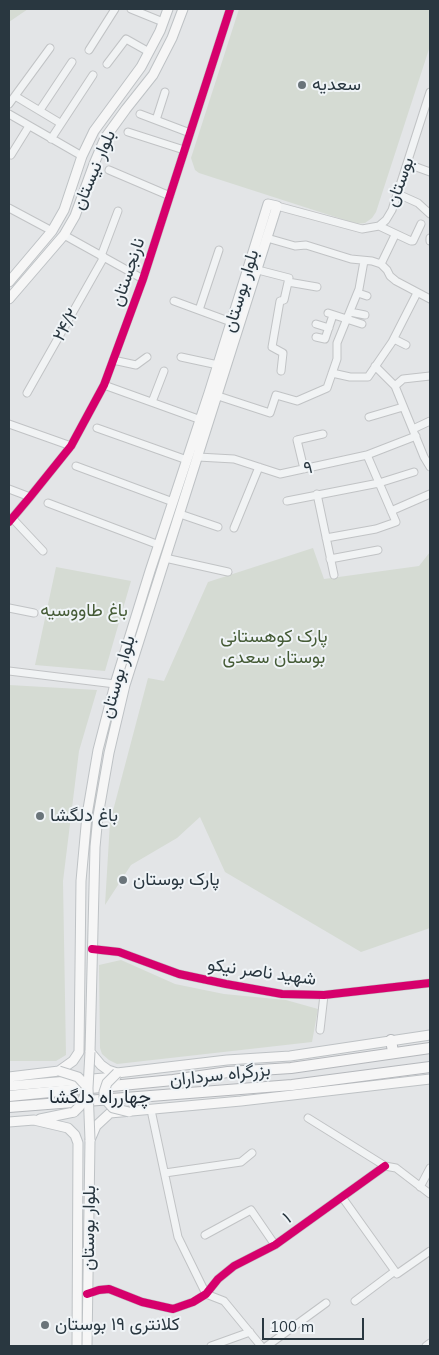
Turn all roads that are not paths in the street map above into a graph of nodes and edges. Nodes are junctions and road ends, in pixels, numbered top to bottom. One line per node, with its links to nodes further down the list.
1 (115, 9): 8 (street)
2 (131, 9): 6 (street)
3 (168, 9): 6 (main road, بلوار نیستان)
4 (184, 9): 41 (main road, بلوار نیستان)
5 (230, 9): 24 (street, نارنجستان)
6 (163, 22): 9 (main road, بلوار نیستان)
7 (50, 48): 15 (street)
8 (89, 50)
9 (149, 52): 11 (street); 28 (main road, بلوار نیستان)
10 (72, 62): 17 (street)
11 (107, 64)
12 (93, 75): 21 (street)
13 (165, 92): 20 (street)
14 (430, 92): 29 (street, بوستان)
15 (15, 96): 16 (street); 17 (street)
16 (9, 104)
17 (40, 110): 21 (street)
18 (9, 114): 22 (street)
19 (140, 114): 20 (street)
20 (156, 120): 24 (street)
21 (60, 123): 25 (street)
22 (29, 126): 25 (street); 27 (street)
23 (128, 132): 26 (street)
24 (190, 133): 26 (street, نارنجستان)
25 (51, 139): 28 (street)
26 (184, 150): 33 (street, نارنجستان)
27 (11, 155)
28 (82, 156): 40 (main road, بلوار نیستان)
29 (408, 164): 31 (street); 32 (street, بوستان)
30 (109, 170): 33 (street)
31 (430, 172)
32 (398, 194): 37 (street); 39 (street, بوستان)
33 (170, 196): 49 (street, نارنجستان)
34 (277, 206): 39 (street, بوستان); 43 (main road, بلوار بوستان); 62 (main road, بلوار بوستان)
35 (9, 208): 40 (street)
36 (118, 211): 45 (street, ۲۴/۲)
37 (430, 214)
38 (421, 224): 42 (street)
39 (379, 226): 42 (street)
40 (52, 231): 50 (main road, بلوار نیستان)
41 (64, 235): 45 (street); 56 (main road, بلوار نیستان)
42 (395, 235): 47 (street)
43 (267, 238): 46 (street); 48 (main road, بلوار بوستان)
44 (219, 250): 59 (street)
45 (102, 257): 49 (street); 80 (street, ۲۴/۲)
46 (364, 261): 47 (street); 53 (street)
47 (381, 264): 54 (street)
48 (258, 270): 51 (street); 81 (main road, بلوار بوستان)
49 (143, 279): 71 (street, نارنجستان)
50 (9, 282)
51 (288, 282): 52 (street); 75 (street)
52 (317, 286)
53 (358, 293): 55 (street); 61 (street)
54 (417, 293): 57 (street); 67 (street)
55 (367, 296)
56 (9, 299)
57 (430, 299)
58 (174, 301): 59 (street)
59 (199, 310): 62 (street)
60 (365, 315): 61 (street)
61 (349, 316): 64 (street); 65 (street); 76 (street)
62 (231, 322): 72 (main road, بلوار بوستان)
63 (316, 324): 65 (street)
64 (362, 324)
65 (329, 328): 66 (street)
66 (316, 337)
67 (394, 339): 68 (street); 73 (street)
68 (406, 345)
69 (181, 356): 72 (street)
70 (146, 357): 71 (street)
71 (113, 360): 78 (street, نارنجستان)
72 (218, 365): 81 (main road, بلوار بوستان)
73 (375, 366): 76 (street); 79 (street)
74 (164, 371): 82 (street)
75 (281, 371)
76 (332, 373): 81 (street)
77 (430, 376): 79 (street)
78 (104, 385): 82 (street); 91 (street, نارنجستان)
79 (395, 386): 83 (street)
80 (28, 393)
81 (214, 394): 85 (main road, بلوار بوستان); 94 (main road, بلوار بوستان)
82 (152, 402): 85 (street)
83 (403, 407): 84 (street); 89 (street)
84 (369, 417)
85 (200, 420): 95 (main road, بلوار بوستان)
86 (430, 421): 89 (street, ۹)
87 (9, 424): 91 (street)
88 (97, 428): 95 (street)
89 (414, 433): 92 (street, ۹); 93 (street)
90 (323, 434): 99 (street)
91 (71, 446): 105 (street, نارنجستان)
92 (367, 455): 99 (street, ۹); 101 (street)
93 (427, 455): 98 (street)
94 (198, 457): 97 (street, ۹); 110 (main road, بلوار بوستان)
95 (187, 460): 107 (main road, بلوار بوستان)
96 (76, 466): 107 (street)
97 (258, 467): 99 (street, ۹); 113 (street)
98 (430, 467)
99 (304, 469)
100 (414, 472): 101 (street)
101 (379, 483): 103 (street); 109 (street)
102 (9, 489): 105 (street)
103 (317, 494): 106 (street); 114 (street)
104 (430, 494): 109 (street)
105 (30, 497): 111 (street, نارنجستان)
106 (286, 501)
107 (173, 502): 115 (main road, بلوار بوستان)
108 (48, 503): 115 (street)
109 (391, 510): 114 (street)
110 (180, 514): 112 (street); 118 (main road, بلوار بوستان)
111 (10, 520): 116 (street)
112 (218, 527)
113 (234, 528)
114 (326, 538): 119 (street)
115 (159, 544): 120 (main road, بلوار بوستان)
116 (43, 550)
117 (378, 550): 119 (street)
118 (165, 558): 121 (street); 122 (main road, بلوار بوستان)
119 (330, 559): 123 (street)
120 (150, 572): 122 (main road); 127 (main road, بلوار بوستان)
121 (228, 572)
122 (160, 573): 128 (main road, بلوار بوستان)
123 (334, 575)
124 (9, 608): 125 (street)
125 (34, 613)
126 (9, 671): 127 (street)
127 (115, 684): 128 (main road); 129 (main road, بلوار بوستان)
128 (126, 685): 130 (main road, بلوار بوستان)
129 (87, 815): 130 (main road); 141 (main road, بلوار بوستان)
130 (98, 816): 131 (main road, بلوار بوستان)
131 (92, 949): 133 (street, شهید ناصر نیکو); 138 (main road, بلوار بوستان)
132 (430, 983): 133 (street, شهید ناصر نیکو)
133 (324, 995): 134 (street)
134 (320, 1030)
135 (430, 1035): 136 (main road)
136 (391, 1040): 139 (highway); 142 (main road)
137 (430, 1048): 139 (highway, بزرگراه سرداران)
138 (90, 1052): 142 (main road); 147 (main road, بلوار بوستان, bridge)
139 (393, 1052): 145 (highway, بزرگراه سرداران)
140 (430, 1066): 149 (highway, بزرگراه سرداران)
141 (59, 1071): 143 (main road); 147 (main road, bridge)
142 (117, 1073): 151 (main road, bridge)
143 (9, 1077)
144 (430, 1079): 150 (main road)
145 (173, 1080): 146 (main road); 148 (highway, بزرگراه سرداران)
146 (9, 1086)
147 (88, 1088): 153 (main road, bridge); 155 (main road, بلوار بوستان, bridge)
148 (9, 1096)
149 (9, 1107)
150 (151, 1110): 151 (main road); 159 (street)
151 (129, 1112): 155 (main road)
152 (308, 1118): 157 (street)
153 (34, 1120): 154 (main road); 173 (main road, بلوار بوستان)
154 (9, 1122)
155 (90, 1140): 167 (main road, بلوار بوستان)
156 (252, 1153): 159 (street)
157 (385, 1166): 160 (street); 162 (street, ۱)
158 (430, 1168): 160 (street)
159 (165, 1173): 168 (street)
160 (420, 1187): 161 (street)
161 (430, 1194)
162 (342, 1197): 164 (street, ۱); 166 (street)
163 (205, 1235): 164 (street)
164 (275, 1245): 168 (street, ۱)
165 (430, 1251): 166 (street)
166 (396, 1273): 169 (street)
167 (87, 1294): 168 (street); 174 (main road, بلوار بوستان)
168 (206, 1294): 171 (street)
169 (355, 1300)
170 (326, 1303): 177 (street)
171 (250, 1332): 175 (street); 176 (street)
172 (430, 1343): 178 (street)
173 (77, 1346)
174 (87, 1346)
175 (211, 1346)
176 (261, 1346)
177 (267, 1346)
178 (426, 1346)

